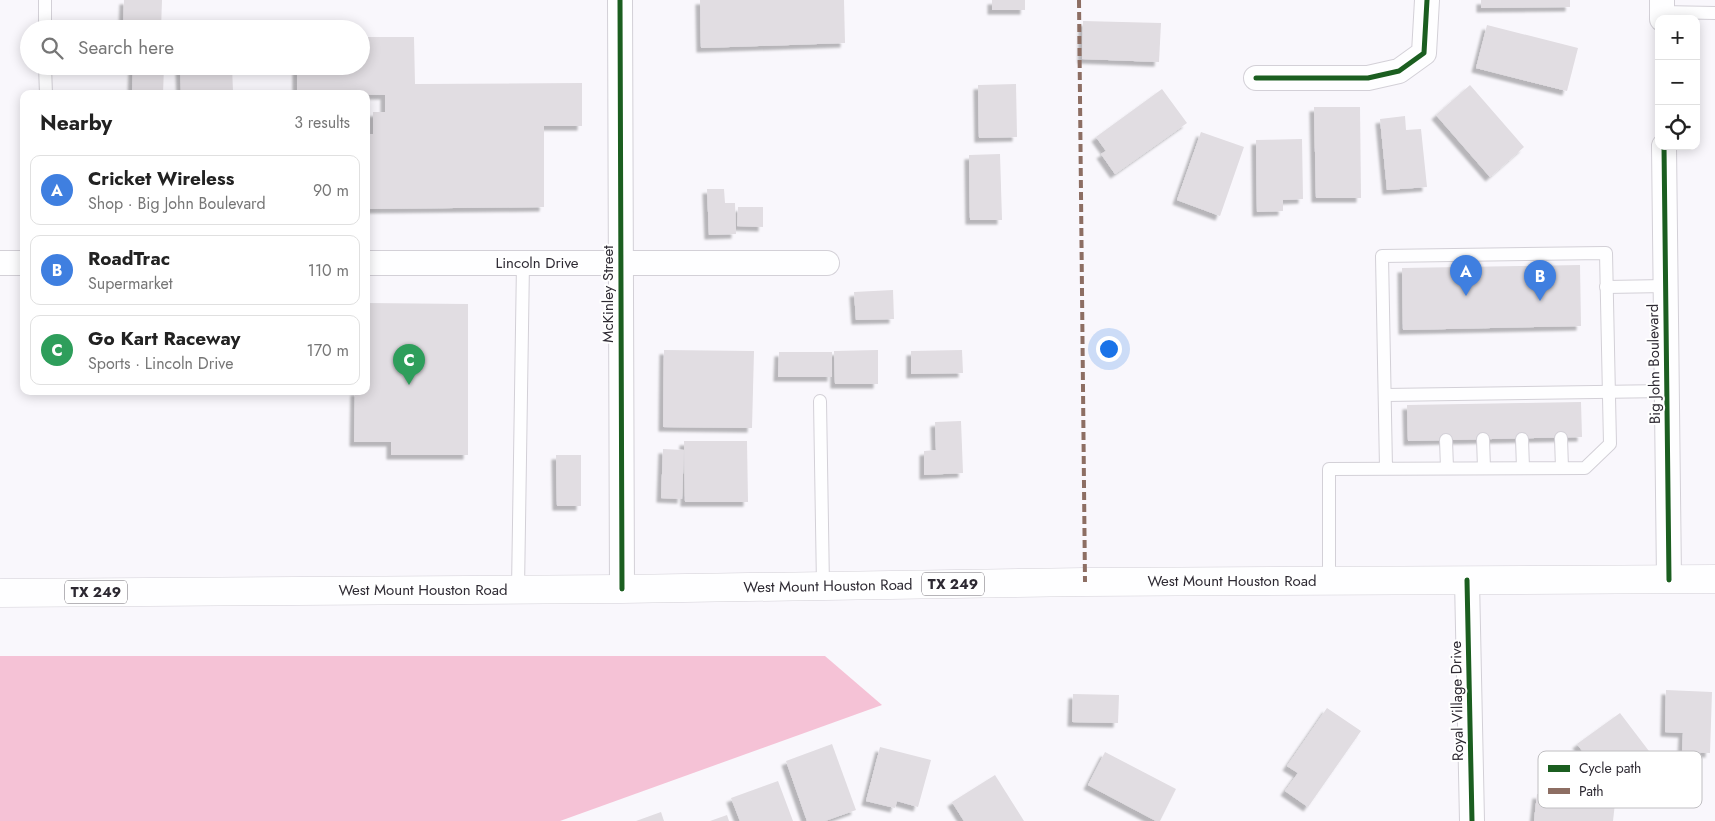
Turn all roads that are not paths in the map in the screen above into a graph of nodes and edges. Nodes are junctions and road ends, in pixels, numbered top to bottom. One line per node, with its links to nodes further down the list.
1 (45, 0): 6 (lane)
2 (620, 0): 15 (street, McKinley Street)
3 (1427, 0): 8 (street)
4 (1662, 10): 5 (lane)
5 (1715, 13)
6 (45, 20)
7 (46, 75): 9 (lane)
8 (1256, 78)
9 (46, 90)
10 (1664, 150): 17 (street, Big John Boulevard)
11 (0, 263): 12 (street)
12 (20, 263)
13 (370, 263): 14 (street, Lincoln Drive)
14 (523, 263): 15 (street, Lincoln Drive); 38 (lane)
15 (620, 263): 16 (street, Lincoln Drive); 37 (street, McKinley Street)
16 (827, 263)
17 (1666, 286): 18 (lane); 19 (street, Big John Boulevard)
18 (1606, 287): 20 (lane); 21 (lane)
19 (1667, 391): 20 (lane); 33 (street, Big John Boulevard)
20 (1609, 392): 21 (lane); 31 (lane)
21 (1385, 395): 27 (lane)
22 (820, 401): 36 (lane)
23 (1561, 438): 31 (lane)
24 (1483, 439): 29 (lane)
25 (1522, 439): 30 (lane)
26 (1446, 440): 28 (lane)
27 (1386, 468): 28 (lane); 35 (lane)
28 (1447, 468): 29 (lane)
29 (1484, 468): 30 (lane)
30 (1523, 468): 31 (lane)
31 (1562, 468)
32 (1467, 580): 33 (main road, West Mount Houston Road / TX 249); 35 (main road, West Mount Houston Road / TX 249); 40 (street, Royal Village Drive)
33 (1669, 580): 34 (main road, West Mount Houston Road / TX 249)
34 (1715, 580)
35 (1329, 581): 36 (main road, West Mount Houston Road / TX 249)
36 (824, 586): 37 (main road, West Mount Houston Road / TX 249)
37 (622, 589): 38 (main road, West Mount Houston Road / TX 249)
38 (518, 590): 39 (main road, West Mount Houston Road / TX 249)
39 (0, 593)
40 (1472, 821)

